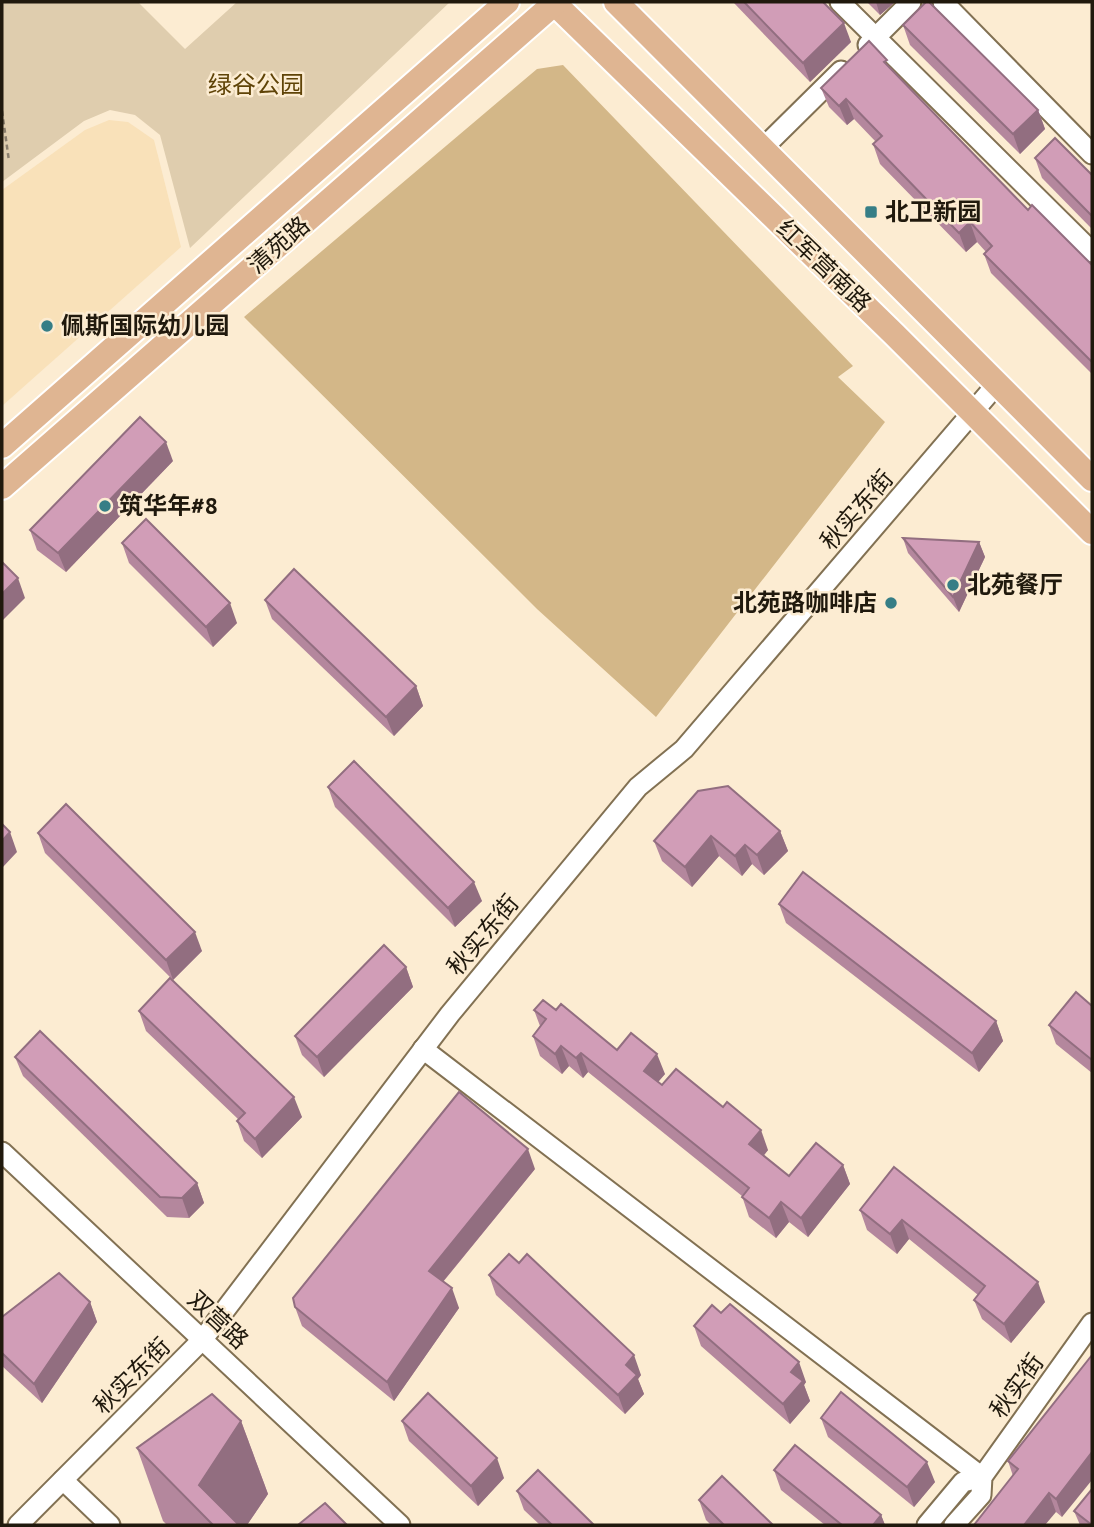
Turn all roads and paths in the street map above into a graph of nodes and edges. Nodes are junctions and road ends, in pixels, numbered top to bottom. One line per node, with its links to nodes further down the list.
1 (507, 2): 19 (main road, 清苑路)
2 (554, 2): 9 (main road, 红军营南路); 21 (main road, 清苑路)
3 (616, 2): 7 (main road, 红军营南路)
4 (840, 2): 8 (street)
5 (911, 2): 8 (street)
6 (943, 2): 12 (street)
7 (634, 20): 9 (main road); 11 (main road, 红军营南路)
8 (876, 37): 11 (street); 14 (street)
9 (604, 50): 16 (main road, 红军营南路)
10 (2, 111): 13 (path)
11 (762, 149): 15 (main road, 红军营南路)
12 (1092, 154)
13 (9, 162)
14 (1092, 252)
15 (950, 338): 16 (main road); 17 (main road, 红军营南路)
16 (923, 364): 18 (main road, 红军营南路)
17 (996, 384): 18 (street, 秋实东街); 20 (main road, 红军营南路)
18 (972, 413): 22 (main road, 红军营南路); 23 (street, 秋实东街)
19 (2, 446)
20 (1092, 479)
21 (2, 487)
22 (1092, 532)
23 (423, 1049): 26 (street, 秋实东街); 27 (street)
24 (2, 1152): 26 (street, 双营路)
25 (1092, 1323): 27 (street, 秋实街)
26 (203, 1339): 28 (street, 秋实东街); 31 (street, 双营路)
27 (982, 1476): 32 (street, 秋实街); 33 (street, 秋实街)
28 (63, 1480): 29 (street, 秋实东街); 30 (street)
29 (18, 1525)
30 (110, 1525)
31 (400, 1525)
32 (927, 1525)
33 (954, 1525)

